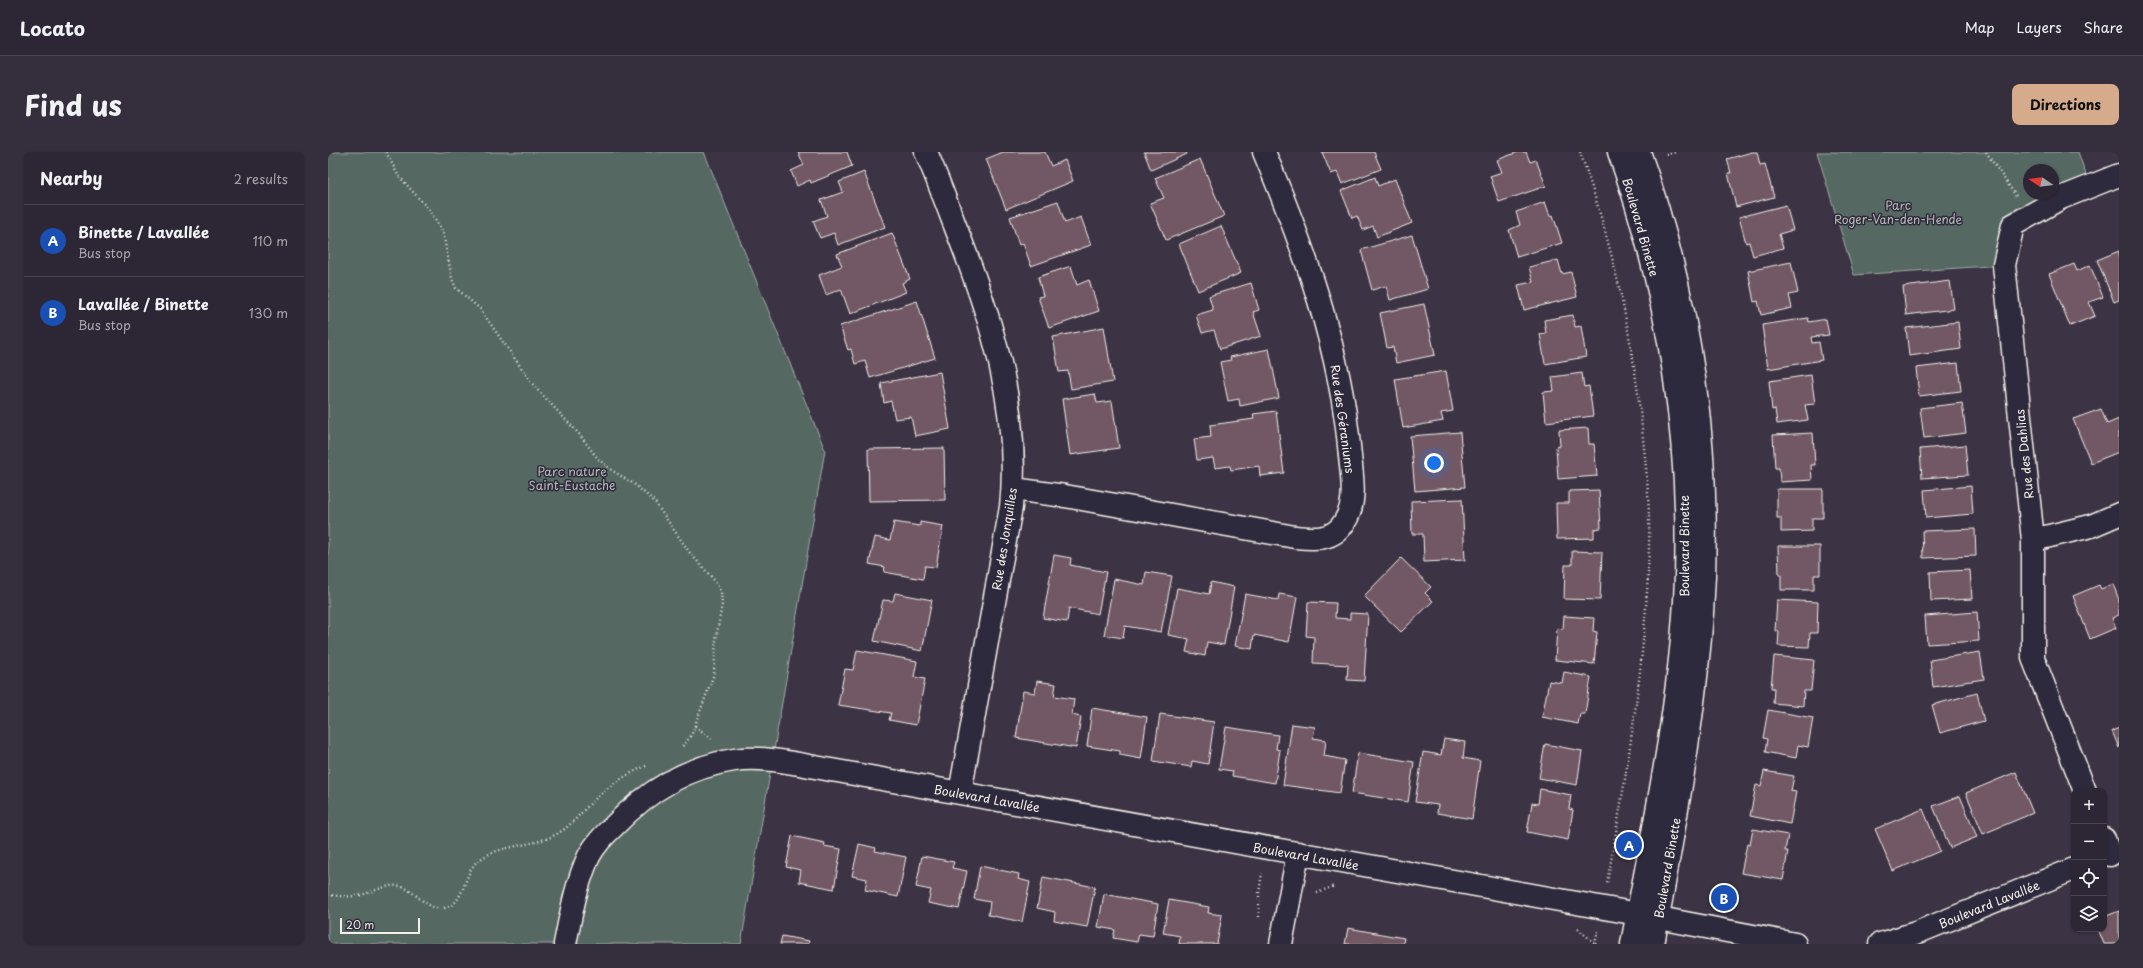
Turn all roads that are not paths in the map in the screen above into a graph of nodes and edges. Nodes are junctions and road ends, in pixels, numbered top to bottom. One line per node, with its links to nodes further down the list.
1 (926, 152): 6 (street, Rue des Jonquilles)
2 (1264, 152): 6 (street, Rue des Géraniums)
3 (1619, 152): 13 (street, Boulevard Binette)
4 (1639, 152): 13 (street, Boulevard Binette)
5 (2119, 175): 8 (street, Rue des Dahlias)
6 (1012, 489): 10 (street, Rue des Jonquilles)
7 (2119, 514): 8 (street)
8 (2033, 540): 9 (street, Rue des Dahlias)
9 (2084, 788)
10 (960, 793): 11 (street, Boulevard Lavallée); 14 (street, Boulevard Lavallée)
11 (1298, 853): 13 (street, Boulevard Lavallée); 15 (street)
12 (2071, 870): 19 (street, Boulevard Lavallée)
13 (1648, 916): 16 (street, Boulevard Binette); 17 (street, Boulevard Binette); 18 (street, Boulevard Lavallée)
14 (564, 944)
15 (1281, 944)
16 (1632, 944)
17 (1653, 944)
18 (1795, 944)
19 (1880, 944)

